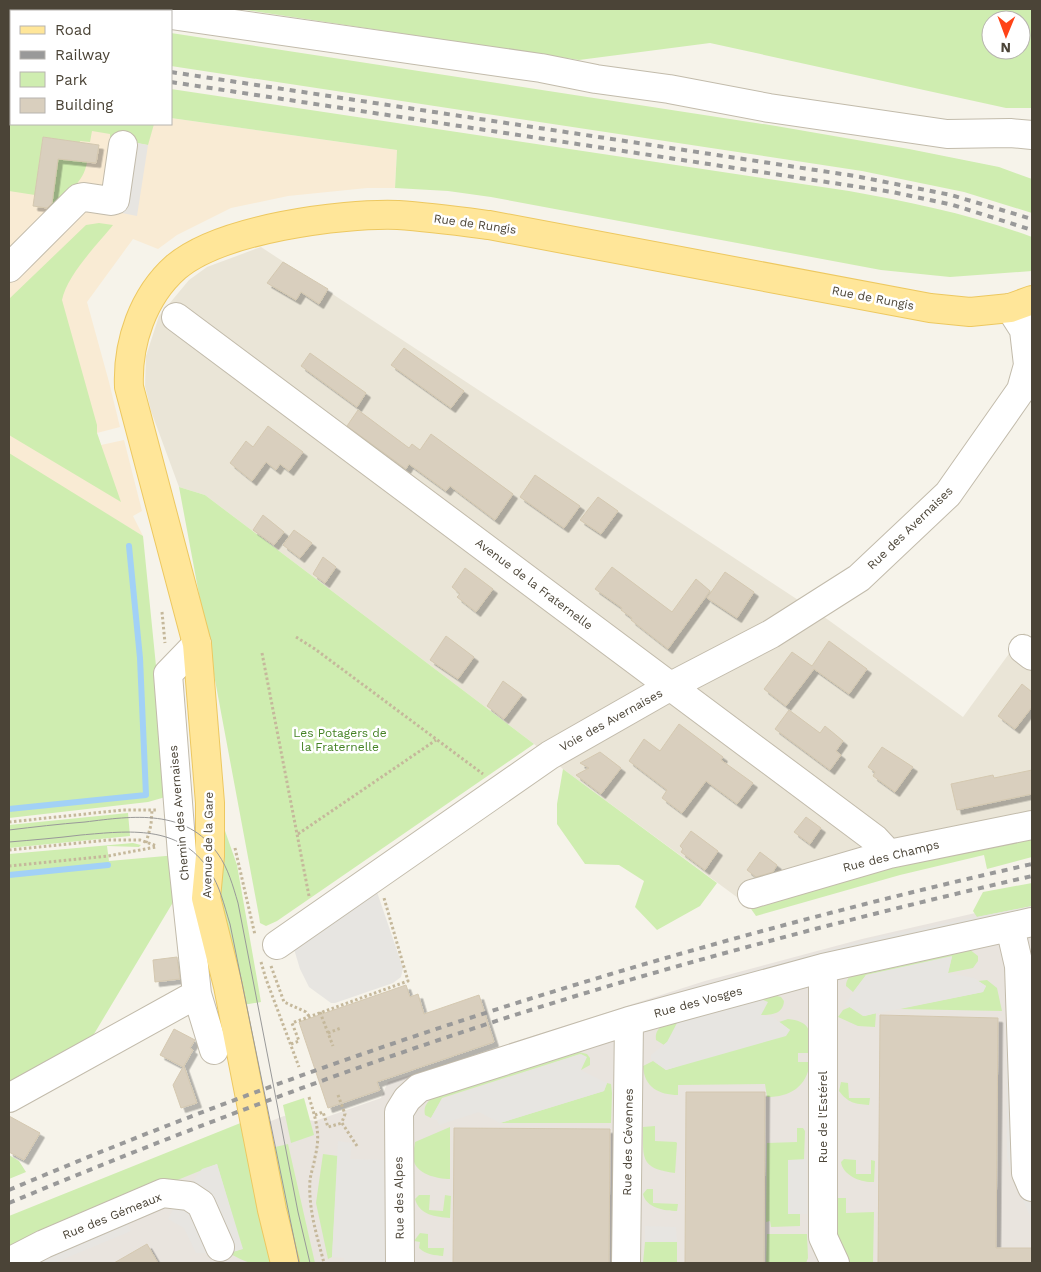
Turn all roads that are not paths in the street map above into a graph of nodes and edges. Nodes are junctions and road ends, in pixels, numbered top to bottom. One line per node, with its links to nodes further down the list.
1 (172, 15): 2 (street)
2 (1032, 135)
3 (123, 145): 4 (street)
4 (9, 268)
5 (1021, 304): 7 (main road, Rue de Rungis); 9 (street, Rue des Avernaises)
6 (176, 318): 9 (street, Avenue de la Fraternelle)
7 (155, 485): 8 (main road, Avenue de la Gare)
8 (197, 644): 16 (street, Chemin des Avernaises); 24 (main road, Avenue de la Gare)
9 (671, 686): 11 (street, Avenue de la Fraternelle); 14 (street, Voie des Avernaises)
10 (1032, 825): 11 (street, Rue des Champs)
11 (889, 854): 12 (street, Rue des Champs)
12 (752, 894)
13 (1025, 930): 15 (street, Rue des Vosges); 21 (street)
14 (266, 953)
15 (823, 968): 17 (street, Rue des Vosges); 27 (street, Rue de l'Estérel)
16 (197, 994): 18 (street, Chemin des Avernaises); 19 (street)
17 (630, 1021): 20 (street, Rue des Vosges); 26 (street, Rue des Cévennes)
18 (214, 1050)
19 (9, 1098)
20 (398, 1132): 25 (street, Rue des Alpes)
21 (1032, 1187)
22 (220, 1247): 23 (street, Rue des Gémeaux)
23 (9, 1262)
24 (284, 1263)
25 (400, 1263)
26 (626, 1263)
27 (835, 1263)

